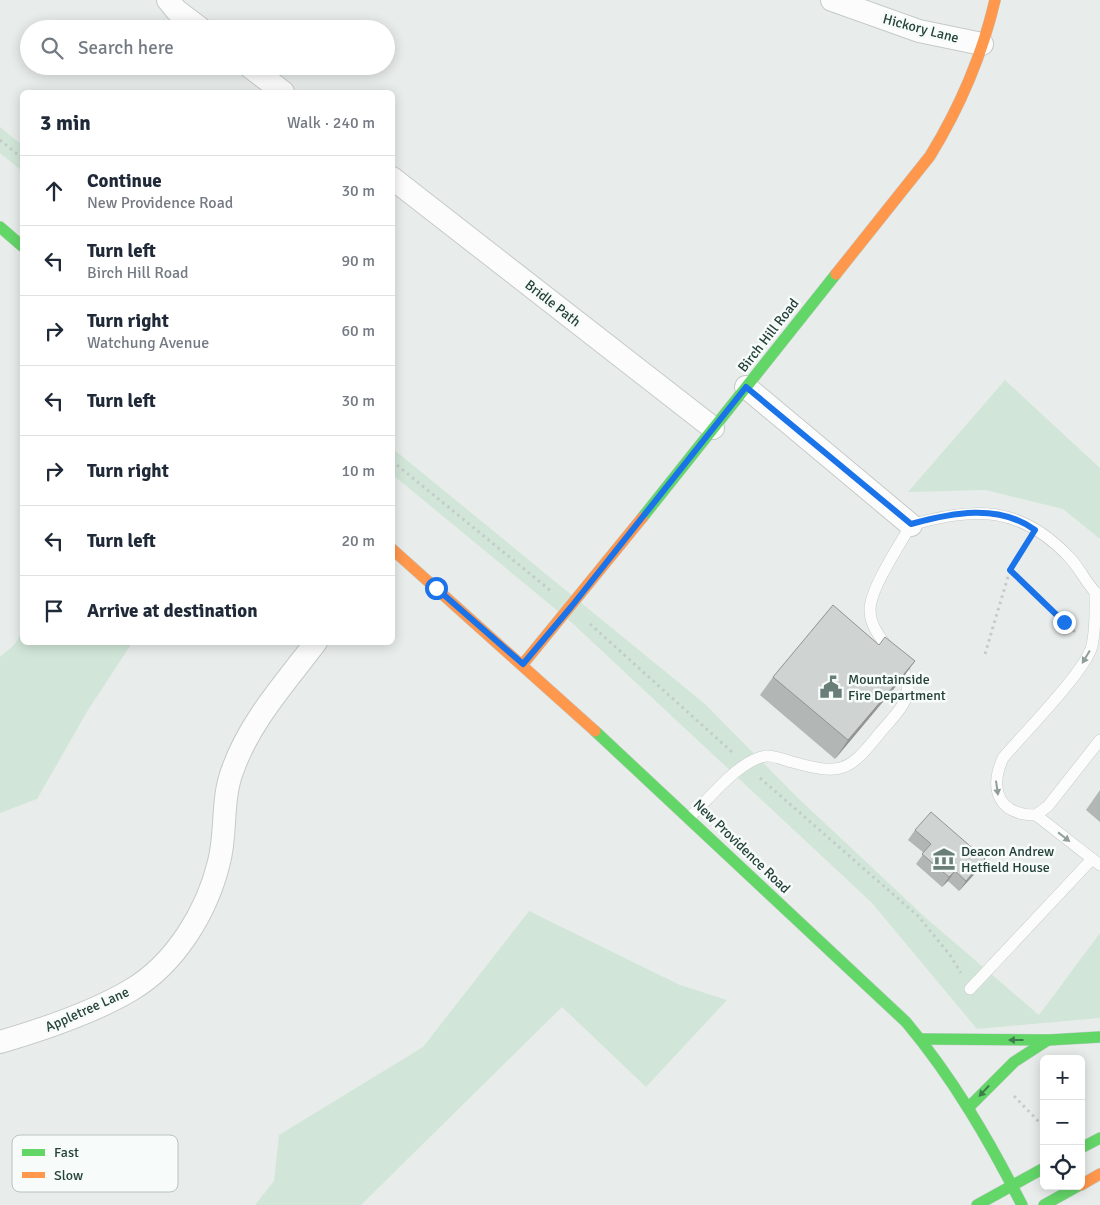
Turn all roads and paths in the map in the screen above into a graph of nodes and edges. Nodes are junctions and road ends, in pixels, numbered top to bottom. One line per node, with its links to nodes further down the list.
1 (168, 0): 4 (street)
2 (832, 0): 5 (street, Hickory Lane)
3 (995, 0): 5 (main road, Birch Hill Road)
4 (189, 20)
5 (982, 44): 13 (main road, Birch Hill Road)
6 (261, 75): 7 (street)
7 (280, 90)
8 (0, 140): 9 (path)
9 (20, 156)
10 (395, 180): 14 (street, Bridle Path)
11 (0, 227): 12 (main road)
12 (20, 244)
13 (746, 387): 14 (main road, Birch Hill Road); 16 (street)
14 (713, 428): 21 (main road, Birch Hill Road)
15 (395, 463): 21 (path)
16 (911, 524): 17 (lane); 27 (lane)
17 (1035, 530): 19 (path); 20 (lane)
18 (395, 552): 25 (main road, New Providence Road)
19 (1010, 570): 23 (path); 24 (path)
20 (1097, 594): 23 (lane)
21 (571, 607): 25 (main road, Birch Hill Road); 27 (path)
22 (314, 645): 35 (street, Appletree Lane)
23 (1091, 648): 28 (lane, one-way to 28)
24 (985, 654)
25 (523, 664): 29 (main road, New Providence Road)
26 (1100, 740): 28 (lane)
27 (745, 764): 29 (lane); 31 (path)
28 (1036, 815): 30 (lane, one-way to 30)
29 (690, 817): 33 (main road, New Providence Road)
30 (1096, 862): 31 (lane)
31 (970, 988)
32 (1100, 1036): 34 (main road)
33 (920, 1039): 34 (main road, one-way to 33); 37 (main road, New Providence Road)
34 (1049, 1040): 37 (main road, one-way to 37)
35 (0, 1042)
36 (1011, 1093): 38 (path)
37 (968, 1108): 44 (main road, New Providence Road)
38 (1040, 1124)
39 (1100, 1138): 40 (main road)
40 (1085, 1146)
41 (1040, 1170): 44 (main road)
42 (1100, 1174): 43 (main road)
43 (1085, 1182)
44 (1012, 1185): 46 (main road); 47 (main road, New Providence Road)
45 (1071, 1190): 48 (main road)
46 (977, 1205)
47 (1022, 1205)
48 (1044, 1205)

